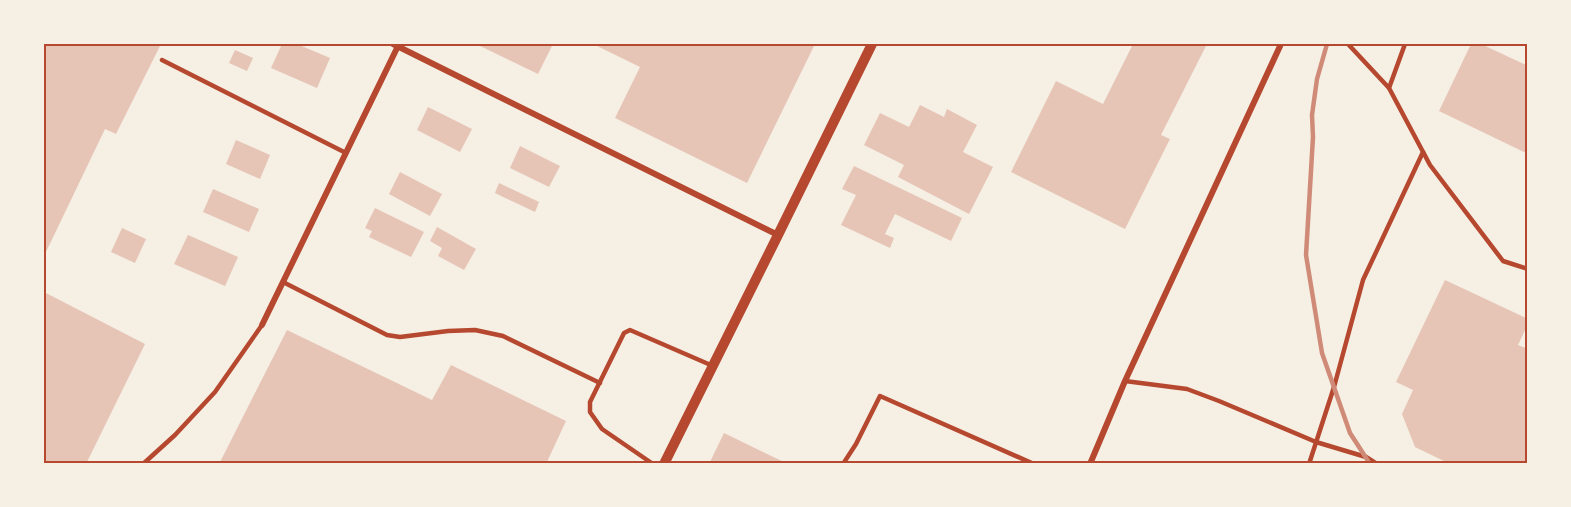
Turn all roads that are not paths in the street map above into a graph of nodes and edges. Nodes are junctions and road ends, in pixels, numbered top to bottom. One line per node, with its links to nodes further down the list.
1 (397, 44): 9 (street); 10 (street)
2 (872, 44): 10 (street)
3 (1281, 44): 15 (street)
4 (1348, 44): 7 (lane)
5 (1405, 44): 7 (lane)
6 (162, 60): 9 (lane)
7 (1389, 88): 8 (lane)
8 (1423, 152): 11 (lane); 17 (lane)
9 (346, 153): 12 (street)
10 (778, 235): 14 (street)
11 (1527, 269)
12 (283, 282): 13 (street); 16 (lane)
13 (262, 325): 18 (lane)
14 (713, 366): 16 (lane); 20 (street)
15 (1125, 381): 17 (lane); 23 (street)
16 (600, 383): 19 (lane)
17 (1316, 442): 24 (lane); 25 (lane)
18 (142, 464)
19 (653, 464)
20 (664, 464)
21 (843, 464): 22 (lane)
22 (1034, 464)
23 (1090, 464)
24 (1309, 464)
25 (1377, 464)

